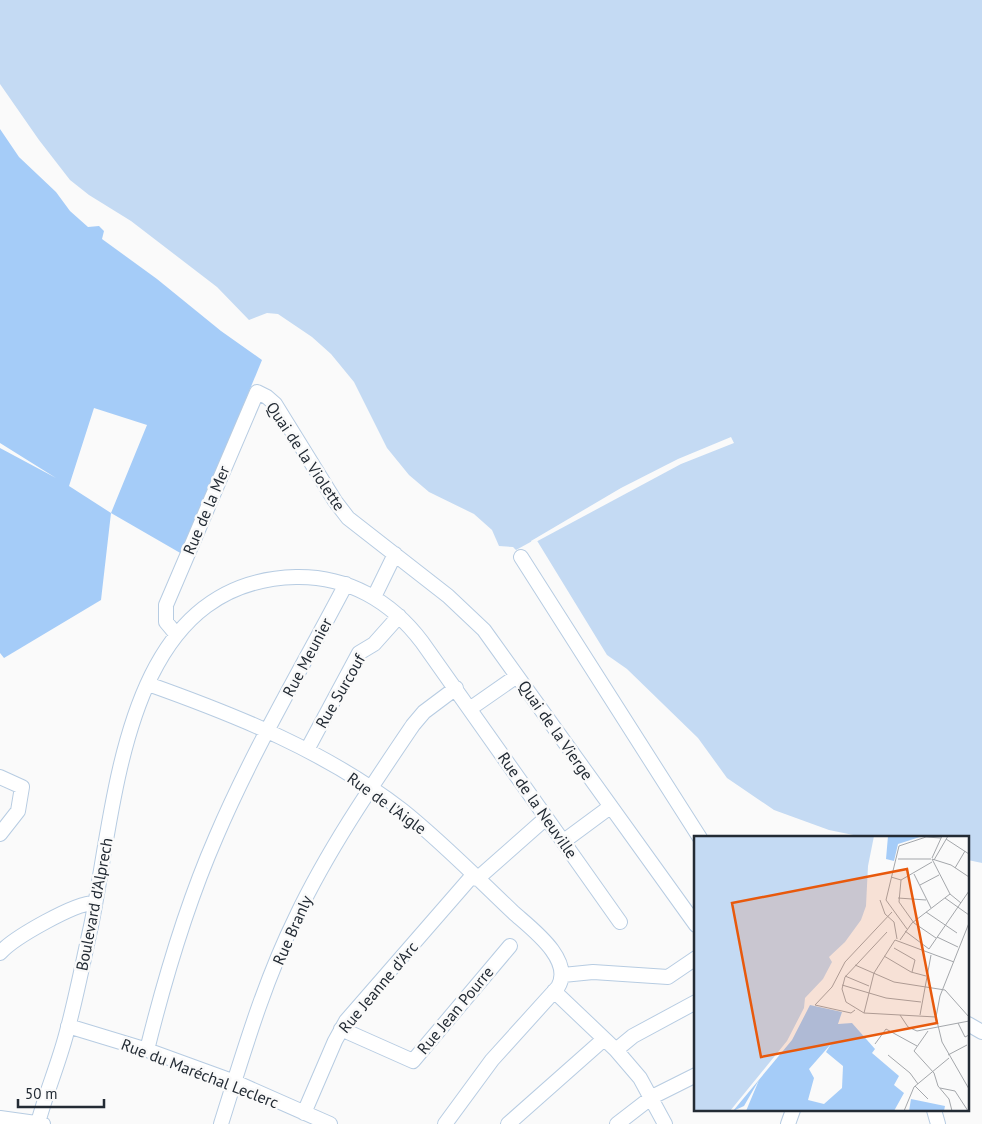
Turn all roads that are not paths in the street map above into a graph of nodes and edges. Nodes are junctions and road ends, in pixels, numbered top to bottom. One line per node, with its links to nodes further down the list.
1 (264, 395): 2 (street, Quai de la Violette); 7 (street, Rue de la Mer)
2 (395, 554): 5 (street); 8 (street, Quai de la Vierge)
3 (522, 557): 19 (street)
4 (346, 584): 5 (street, Rue de la Neuville); 7 (street, Boulevard d'Alprech); 12 (street, Rue Meunier)
5 (374, 597): 6 (street, Rue de la Neuville)
6 (399, 616): 10 (street, Rue de la Neuville); 13 (street, Rue Surcouf)
7 (176, 634): 9 (street, Boulevard d'Alprech)
8 (517, 676): 11 (street); 16 (street, Quai de la Vierge)
9 (148, 684): 12 (street, Rue de l'Aigle); 22 (street, Boulevard d'Alprech)
10 (456, 688): 11 (street, Rue de la Neuville); 15 (street, Rue Branly)
11 (471, 708): 17 (street, Rue de la Neuville)
12 (268, 730): 13 (street, Rue de l'Aigle); 36 (street, Rue Meunier)
13 (306, 750): 15 (street, Rue de l'Aigle)
14 (0, 777): 18 (street)
15 (371, 789): 21 (street, Rue de l'Aigle); 39 (street, Rue Branly)
16 (610, 807): 20 (street); 24 (street, Quai de la Vierge)
17 (546, 818): 20 (street, Rue de la Neuville); 21 (street, Rue Jeanne d'Arc)
18 (0, 834)
19 (699, 836)
20 (564, 841): 23 (street, Rue de la Neuville)
21 (475, 877): 28 (street, Rue de l'Aigle); 33 (street, Rue Jeanne d'Arc)
22 (95, 903): 26 (street); 32 (street, Boulevard d'Alprech)
23 (620, 922)
24 (694, 922)
25 (510, 946): 33 (street, Rue Jean Pourre)
26 (0, 953)
27 (694, 959): 28 (street)
28 (563, 976): 29 (street)
29 (554, 991): 35 (street); 47 (street)
30 (694, 1003): 37 (street)
31 (970, 1025): 34 (street)
32 (68, 1026): 36 (street, Rue du Maréchal Leclerc); 44 (street, Boulevard d'Alprech)
33 (341, 1029): 41 (street, Rue Jeanne d'Arc)
34 (982, 1032)
35 (604, 1039): 37 (street); 48 (street)
36 (147, 1050): 39 (street, Rue du Maréchal Leclerc)
37 (616, 1050): 40 (street)
38 (694, 1076): 40 (street)
39 (234, 1082): 41 (street, Rue du Maréchal Leclerc); 45 (street, Rue Branly)
40 (652, 1097): 49 (street); 50 (street)
41 (304, 1112): 46 (street, Rue du Maréchal Leclerc)
42 (792, 1112): 51 (street)
43 (0, 1118): 44 (street)
44 (41, 1124)
45 (221, 1124)
46 (330, 1124)
47 (445, 1124)
48 (508, 1124)
49 (617, 1124)
50 (665, 1124)
51 (788, 1124)

